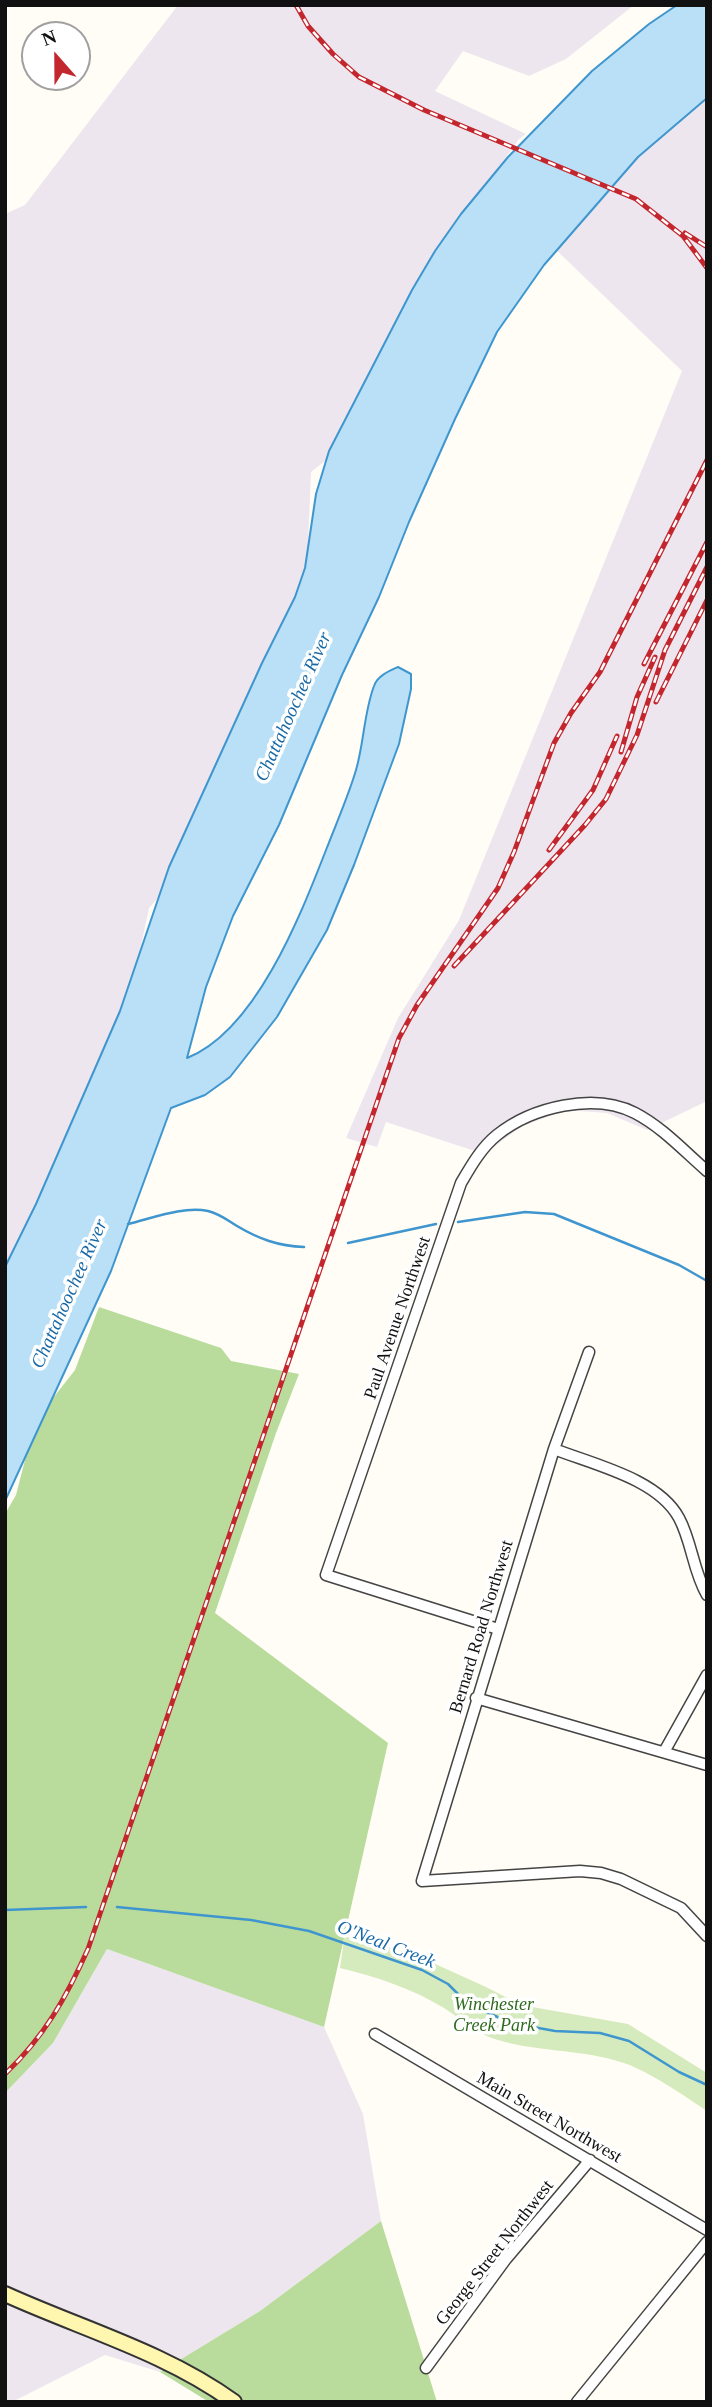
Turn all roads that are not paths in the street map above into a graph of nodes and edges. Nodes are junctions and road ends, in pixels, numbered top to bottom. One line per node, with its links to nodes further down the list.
1 (707, 1171): 5 (street, Paul Avenue Northwest)
2 (589, 1352): 3 (street, Bernard Road Northwest)
3 (554, 1449): 4 (street); 5 (street, Bernard Road Northwest)
4 (707, 1595)
5 (498, 1629): 7 (street, Bernard Road Northwest)
6 (707, 1675): 8 (street)
7 (476, 1698): 8 (street); 10 (street, Bernard Road Northwest)
8 (664, 1752): 9 (street)
9 (707, 1765)
10 (707, 1936)
11 (376, 2034): 12 (street, Main Street Northwest)
12 (590, 2160): 13 (street, Main Street Northwest); 16 (street, George Street Northwest)
13 (707, 2230)
14 (707, 2242): 18 (street)
15 (5, 2294): 17 (main road)
16 (426, 2368)
17 (234, 2402)
18 (577, 2402)

